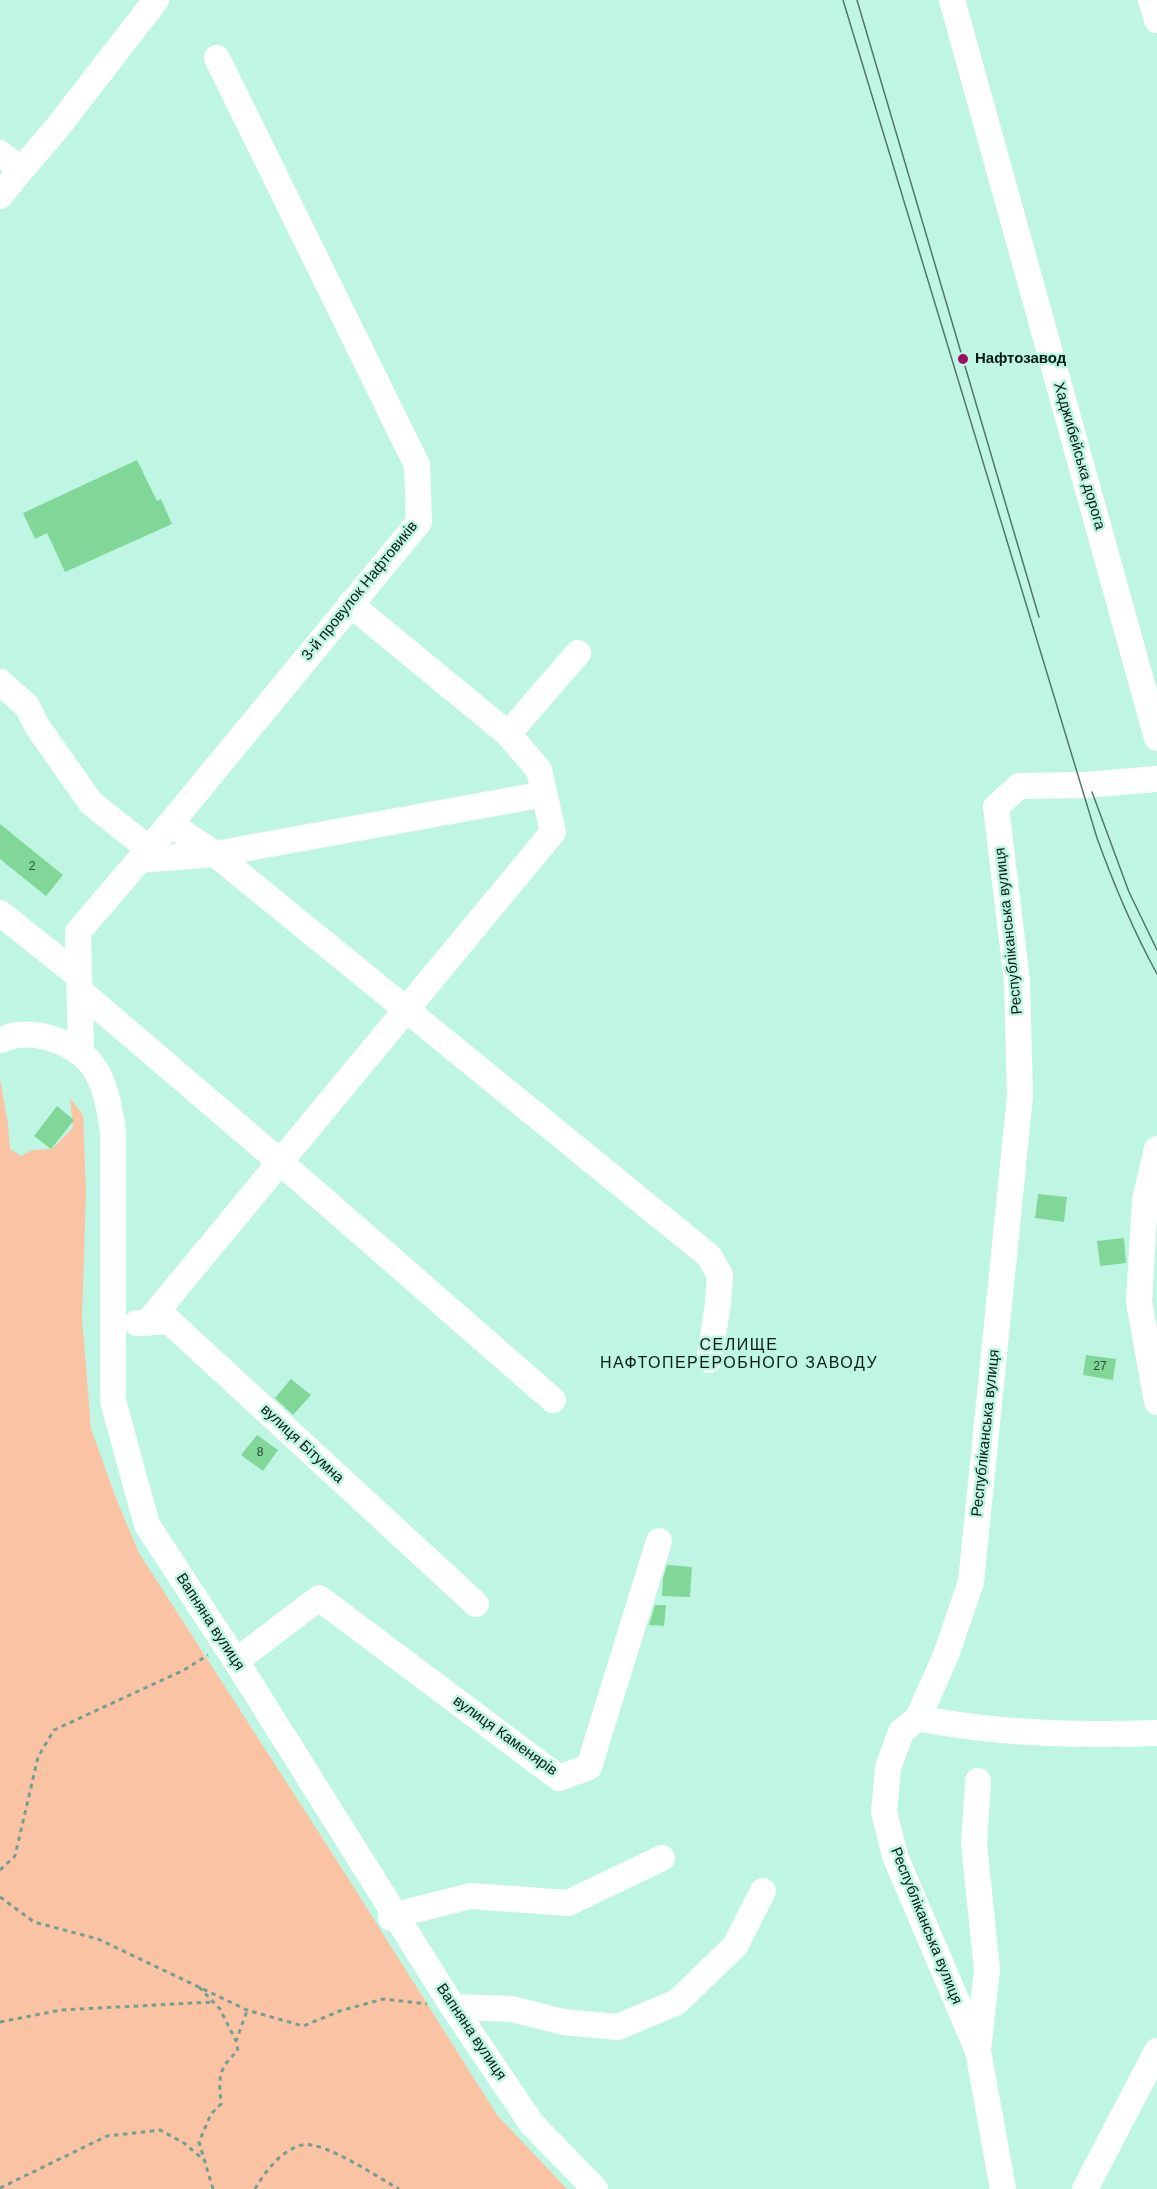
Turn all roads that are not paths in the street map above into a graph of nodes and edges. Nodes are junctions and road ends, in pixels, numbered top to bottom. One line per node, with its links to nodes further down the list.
1 (156, 0): 7 (street)
2 (952, 0): 13 (street, Хаджибейська дорога)
3 (1151, 0): 4 (street)
4 (1157, 20)
5 (217, 58): 9 (street, 3-й провулок Нафтовиків)
6 (0, 153): 7 (street)
7 (21, 170): 8 (street)
8 (0, 196)
9 (350, 604): 12 (street); 16 (street, 3-й провулок Нафтовиків)
10 (578, 653): 12 (street)
11 (0, 682): 17 (street)
12 (508, 734): 15 (street)
13 (1157, 738)
14 (1157, 779): 34 (street, Республіканська вулиця)
15 (545, 795): 18 (street); 21 (street)
16 (170, 824): 17 (street, 3-й провулок Нафтовиків); 18 (street)
17 (144, 854): 18 (street); 20 (street, 3-й провулок Нафтовиків)
18 (215, 854): 21 (street)
19 (0, 913): 20 (street)
20 (80, 984): 23 (street, 3-й провулок Нафтовиків); 25 (street)
21 (404, 1010): 25 (street); 28 (street)
22 (0, 1040): 23 (street, Вапняна вулиця)
23 (81, 1053): 27 (street, Вапняна вулиця)
24 (1157, 1149): 30 (street)
25 (279, 1161): 26 (street); 29 (street)
26 (147, 1323): 27 (street, вулиця Бітумна); 32 (street, вулиця Бітумна)
27 (113, 1324): 33 (street, Вапняна вулиця)
28 (709, 1360)
29 (553, 1400)
30 (1157, 1402)
31 (659, 1541): 33 (street, вулиця Каменярів)
32 (476, 1604)
33 (230, 1653): 39 (street, Вапняна вулиця)
34 (918, 1718): 35 (street); 41 (street, Республіканська вулиця)
35 (1157, 1733)
36 (978, 1781): 41 (street)
37 (662, 1858): 39 (street)
38 (763, 1891): 40 (street)
39 (393, 1917): 40 (street, Вапняна вулиця)
40 (453, 2007): 43 (street, Вапняна вулиця)
41 (978, 2051): 44 (street, Республіканська вулиця)
42 (1157, 2051): 45 (street)
43 (595, 2189)
44 (1004, 2189)
45 (1085, 2189)

